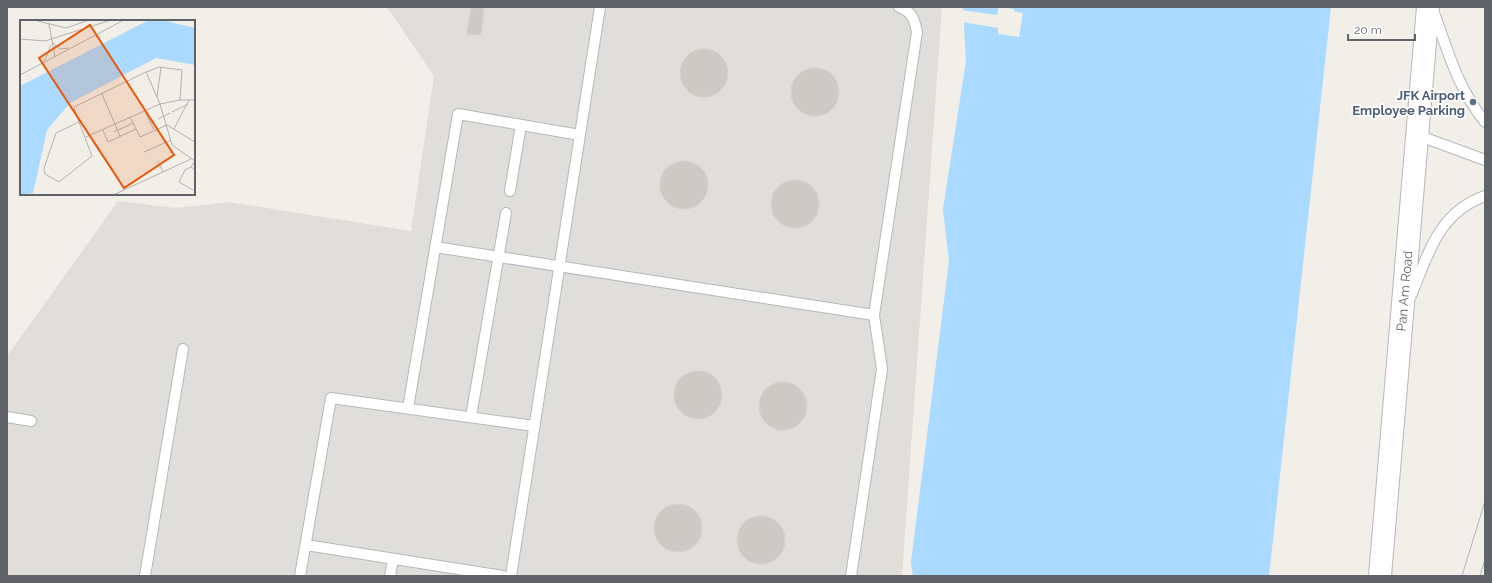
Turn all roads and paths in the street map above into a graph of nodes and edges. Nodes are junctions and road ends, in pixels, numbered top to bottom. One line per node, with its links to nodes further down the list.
1 (600, 7): 7 (lane)
2 (899, 7): 16 (lane)
3 (1428, 7): 8 (street, Pan Am Road)
4 (1432, 7): 5 (lane)
5 (1485, 122)
6 (521, 125): 7 (lane); 10 (lane); 13 (lane)
7 (580, 135): 15 (lane)
8 (1417, 135): 9 (lane); 17 (street, Pan Am Road)
9 (1485, 160)
10 (510, 191)
11 (1485, 196): 17 (lane)
12 (506, 213): 14 (lane)
13 (435, 247): 14 (lane); 19 (lane)
14 (498, 257): 15 (lane); 21 (lane)
15 (559, 267): 16 (lane); 23 (lane)
16 (874, 315): 31 (lane)
17 (1403, 317): 32 (street, Pan Am Road)
18 (183, 349): 26 (lane)
19 (408, 408): 21 (lane); 24 (lane)
20 (7, 417): 22 (lane)
21 (471, 417): 23 (lane)
22 (31, 420)
23 (534, 426): 30 (lane)
24 (306, 545): 25 (lane); 27 (lane)
25 (393, 559): 28 (lane); 29 (lane)
26 (145, 576)
27 (300, 576)
28 (390, 576)
29 (503, 576)
30 (511, 576)
31 (851, 576)
32 (1380, 576)

